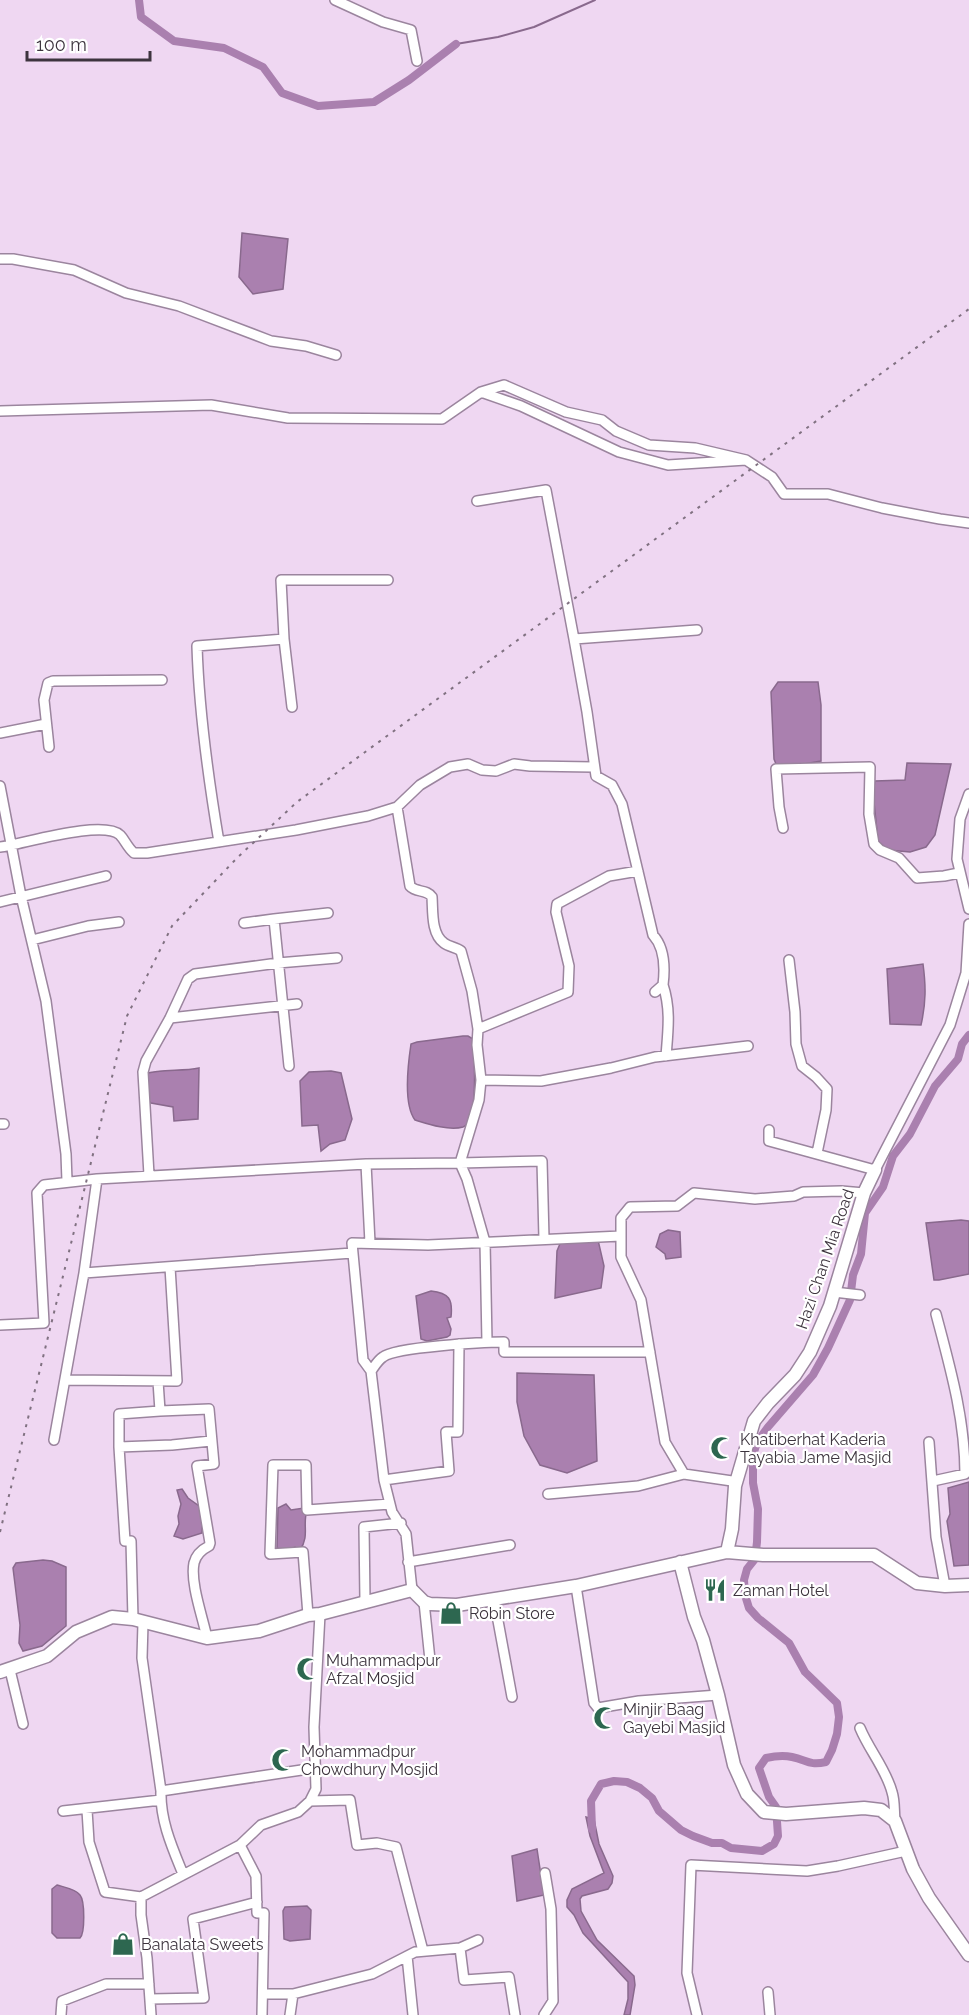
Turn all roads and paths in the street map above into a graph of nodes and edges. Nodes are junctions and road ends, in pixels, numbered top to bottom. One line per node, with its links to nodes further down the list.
1 (335, 0): 2 (street)
2 (417, 61)
3 (0, 258): 4 (street)
4 (336, 355)
5 (481, 392): 6 (street); 7 (street); 7 (street)
6 (0, 411)
7 (746, 460): 9 (street)
8 (477, 501): 13 (street)
9 (969, 523)
10 (388, 580): 12 (street)
11 (697, 630): 13 (street)
12 (284, 639): 15 (street); 24 (street)
13 (574, 639): 19 (street)
14 (162, 680): 16 (street)
15 (292, 707)
16 (46, 724): 17 (street); 18 (street)
17 (0, 733)
18 (49, 747)
19 (593, 768): 22 (street); 27 (street)
20 (0, 786): 25 (street)
21 (969, 794): 28 (street)
22 (397, 807): 24 (street); 48 (street)
23 (783, 828): 28 (street)
24 (219, 842): 25 (street)
25 (11, 845): 26 (street); 30 (street)
26 (0, 847)
27 (638, 872): 43 (street); 48 (street)
28 (959, 873): 32 (street)
29 (106, 876): 30 (street)
30 (21, 896): 31 (street); 38 (street)
31 (0, 902)
32 (969, 909)
33 (328, 913): 34 (street)
34 (274, 919): 36 (street); 41 (street)
35 (119, 921): 38 (street)
36 (244, 923)
37 (969, 924): 42 (street)
38 (32, 940): 60 (street)
39 (337, 958): 41 (street)
40 (789, 960): 54 (street)
41 (278, 963): 45 (street); 47 (street)
42 (967, 973): 57 (street)
43 (663, 985): 44 (street); 50 (street)
44 (655, 992)
45 (284, 1005): 46 (street); 47 (street); 51 (street)
46 (297, 1005)
47 (170, 1018): 58 (street)
48 (478, 1029): 52 (street)
49 (748, 1046): 50 (street)
50 (666, 1056): 52 (street)
51 (290, 1066)
52 (481, 1080): 55 (street)
53 (769, 1130): 54 (street)
54 (817, 1153): 57 (street)
55 (460, 1163): 56 (street); 63 (street); 64 (street)
56 (366, 1164): 58 (street); 65 (street)
57 (875, 1170): 61 (street, Hazi Chan Mia Road)
58 (149, 1175): 59 (street)
59 (97, 1179): 60 (street); 68 (street)
60 (67, 1181): 72 (street)
61 (864, 1193): 62 (street); 69 (street, Hazi Chan Mia Road)
62 (621, 1236): 63 (street); 75 (street)
63 (544, 1239): 64 (street)
64 (485, 1242): 65 (street); 73 (street)
65 (370, 1243): 66 (street)
66 (352, 1253): 67 (street); 76 (street)
67 (170, 1267): 68 (street); 78 (street)
68 (84, 1273): 77 (street)
69 (834, 1293): 70 (street); 87 (street, Hazi Chan Mia Road)
70 (860, 1295)
71 (936, 1314): 86 (street)
72 (0, 1324)
73 (487, 1342): 74 (street); 75 (street)
74 (459, 1344): 76 (street); 85 (street)
75 (650, 1352): 84 (street)
76 (370, 1371): 85 (street)
77 (65, 1380): 78 (street); 80 (street)
78 (158, 1381): 79 (street)
79 (160, 1411): 81 (street); 83 (street)
80 (54, 1440)
81 (211, 1441): 83 (street); 104 (street)
82 (929, 1442): 86 (street)
83 (119, 1448): 103 (street)
84 (684, 1474): 87 (street); 88 (street)
85 (384, 1480): 89 (street)
86 (933, 1481): 97 (street)
87 (735, 1486): 92 (street, Hazi Chan Mia Road)
88 (548, 1494)
89 (390, 1504): 90 (street); 102 (street)
90 (400, 1523): 93 (street); 100 (street)
91 (510, 1545): 93 (street)
92 (727, 1552): 94 (street); 97 (street)
93 (408, 1562): 98 (street)
94 (680, 1562): 96 (street); 107 (street)
95 (969, 1585): 97 (street)
96 (576, 1586): 99 (street); 107 (street)
97 (945, 1586)
98 (412, 1590): 100 (street); 101 (street)
99 (494, 1599): 101 (street); 108 (street)
100 (365, 1602): 102 (street)
101 (424, 1602): 105 (street)
102 (314, 1614): 104 (street); 111 (street)
103 (138, 1621): 104 (street); 106 (street); 112 (street)
104 (207, 1638)
105 (430, 1659)
106 (5, 1671): 109 (street)
107 (718, 1695): 116 (street)
108 (512, 1697)
109 (22, 1724)
110 (860, 1728): 116 (street)
111 (315, 1768): 112 (street); 113 (street)
112 (161, 1796): 114 (street); 120 (street)
113 (310, 1801): 117 (street); 125 (street)
114 (87, 1810): 115 (street); 121 (street)
115 (63, 1811)
116 (895, 1821): 118 (street)
117 (240, 1845): 120 (street); 122 (street)
118 (906, 1851): 126 (street); 140 (street)
119 (545, 1873): 139 (street)
120 (183, 1874): 121 (street)
121 (141, 1897): 128 (street)
122 (257, 1902): 130 (street); 132 (street)
123 (478, 1940): 124 (street)
124 (460, 1948): 125 (street); 138 (street)
125 (423, 1951): 127 (street)
126 (969, 1955)
127 (407, 1956): 131 (street); 137 (street)
128 (150, 1984): 132 (street); 133 (street)
129 (768, 1992): 141 (street)
130 (263, 1994): 131 (street); 135 (street)
131 (293, 1994): 136 (street)
132 (150, 1999): 134 (street)
133 (61, 2015)
134 (151, 2015)
135 (262, 2015)
136 (290, 2015)
137 (413, 2015)
138 (515, 2015)
139 (544, 2015)
140 (697, 2015)
141 (770, 2015)

